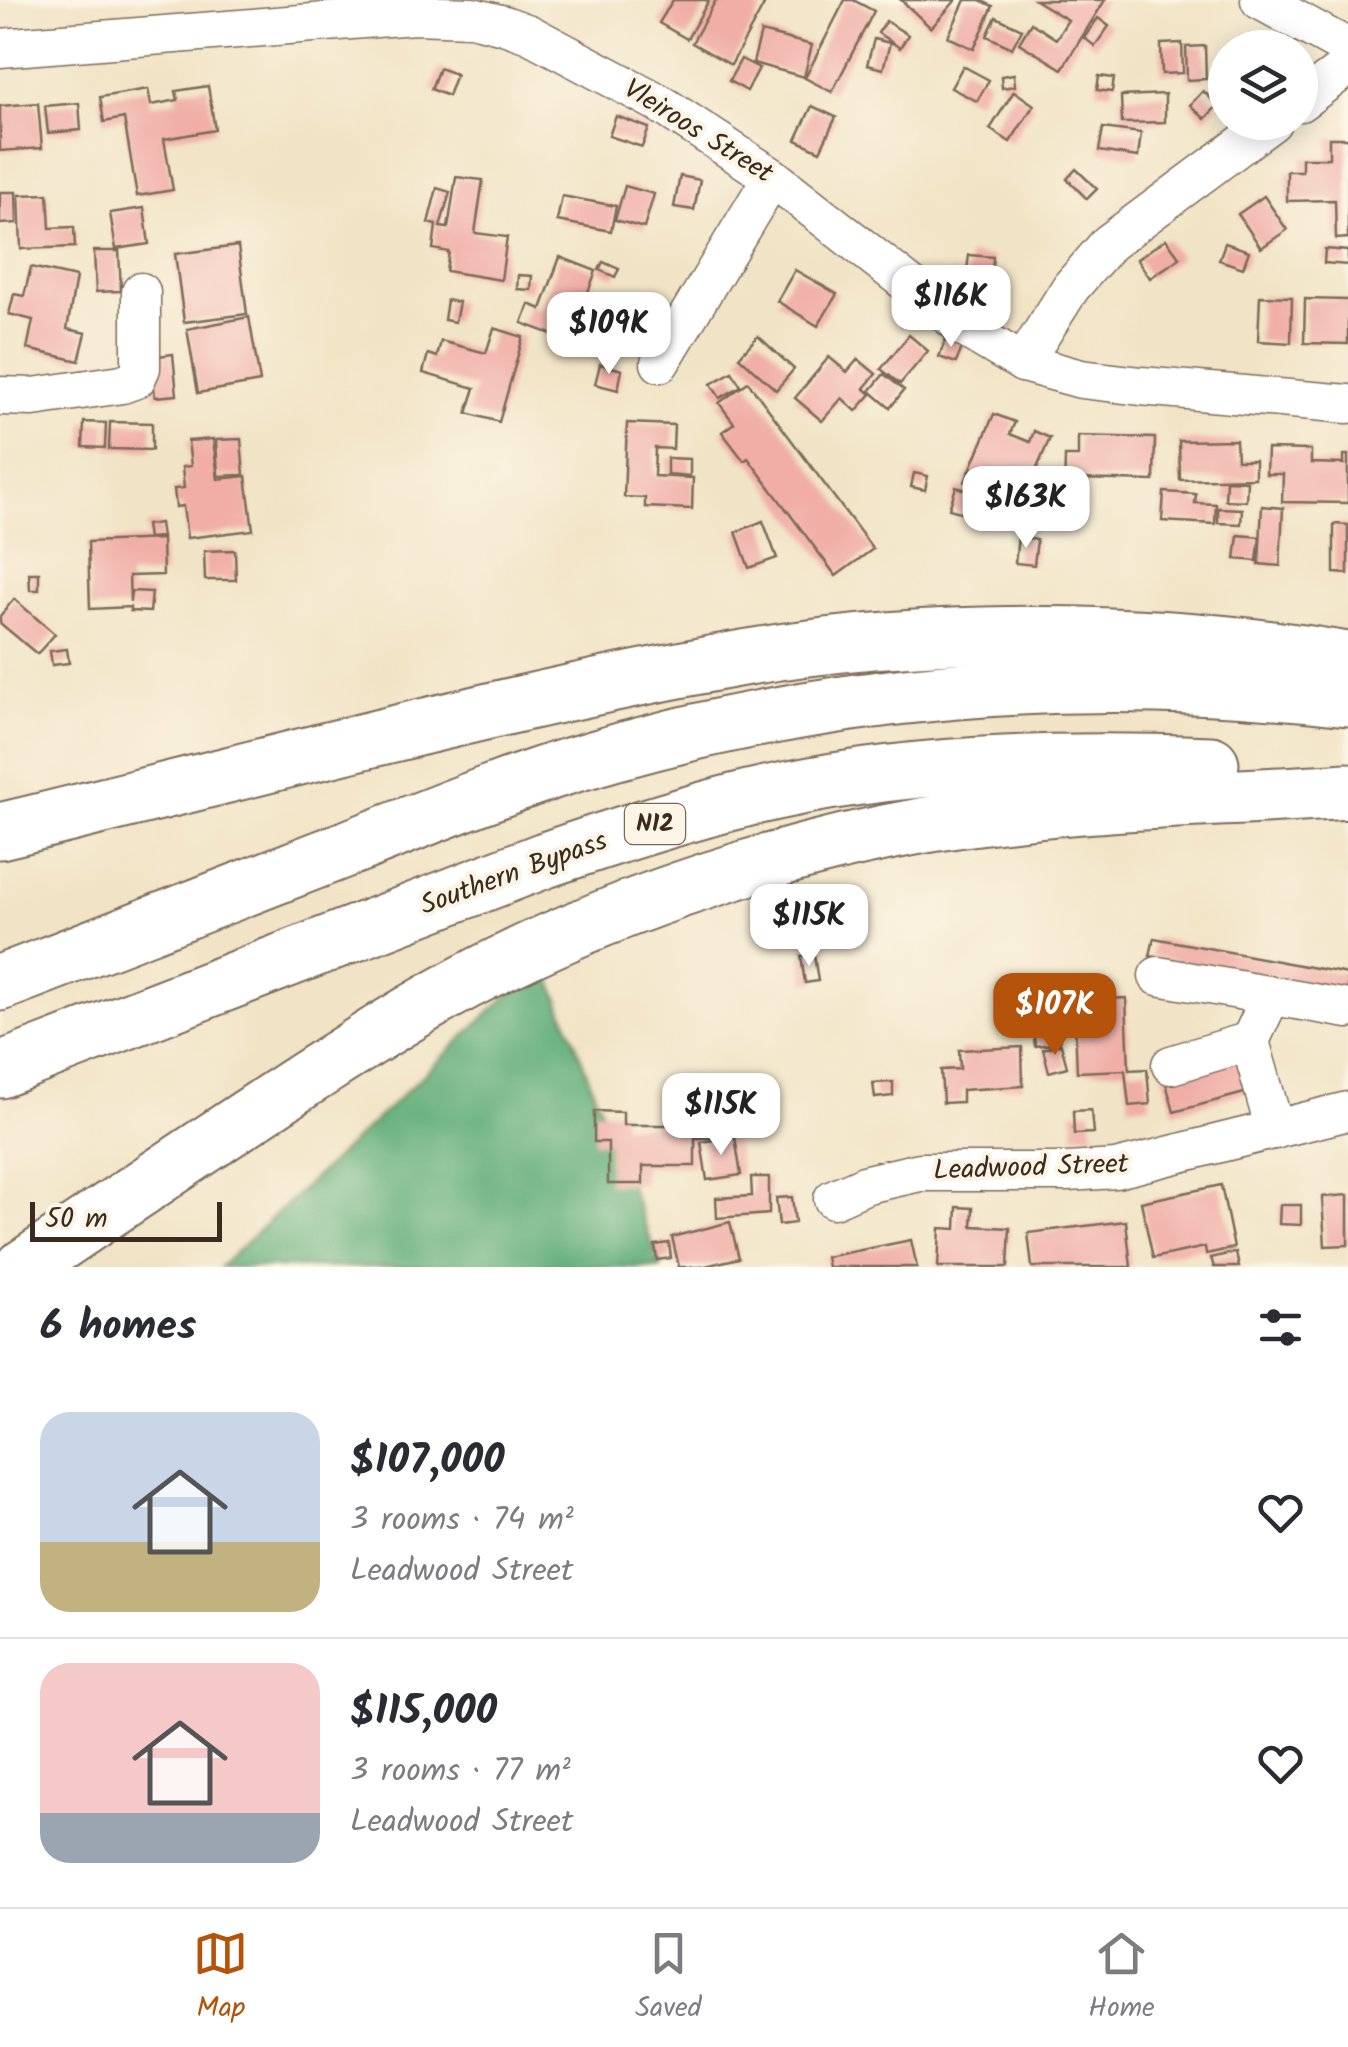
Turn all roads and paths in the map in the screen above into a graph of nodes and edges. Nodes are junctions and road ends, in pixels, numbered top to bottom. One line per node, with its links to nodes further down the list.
1 (1260, 0): 3 (street)
2 (0, 48): 7 (street, Vleiroos Street)
3 (1348, 48)
4 (1348, 66): 5 (street)
5 (1318, 88)
6 (1248, 140): 10 (street)
7 (772, 176): 9 (street); 10 (street, Vleiroos Street)
8 (141, 292): 11 (street)
9 (660, 364)
10 (1023, 364): 12 (street, Vleiroos Street)
11 (0, 396)
12 (1348, 404)
13 (1348, 660): 17 (highway)
14 (1348, 698): 19 (highway)
15 (1348, 777): 24 (highway, Southern Bypass / N12)
16 (1348, 792): 28 (highway)
17 (0, 831)
18 (1158, 976): 20 (street)
19 (0, 982)
20 (1271, 996): 21 (street); 22 (street)
21 (1348, 1010)
22 (1250, 1041): 23 (street); 26 (street)
23 (1171, 1065)
24 (0, 1070)
25 (1348, 1111): 26 (street, Leadwood Street)
26 (1275, 1130): 27 (street, Leadwood Street)
27 (833, 1199)
28 (24, 1267)

